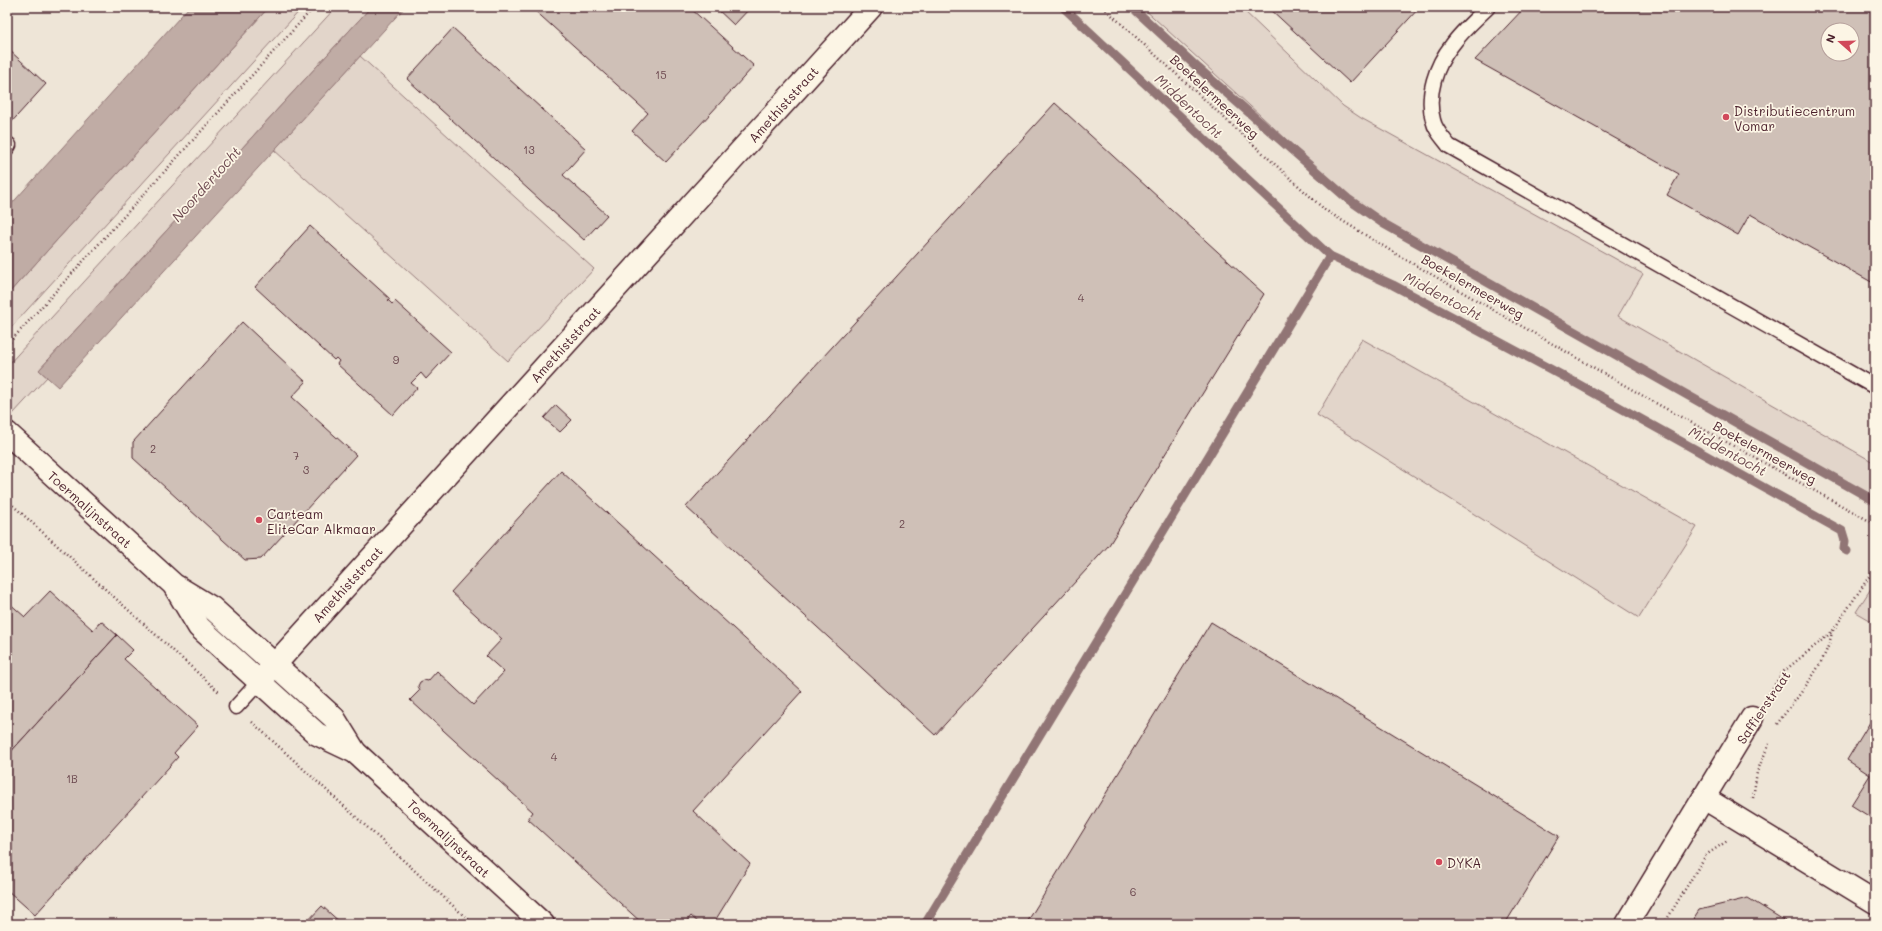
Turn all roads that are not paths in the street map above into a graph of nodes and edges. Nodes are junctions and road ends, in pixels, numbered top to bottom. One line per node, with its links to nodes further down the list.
1 (871, 7): 6 (street, Amethiststraat)
2 (1488, 7): 3 (lane)
3 (1875, 387)
4 (7, 433): 5 (street, Toermalijnstraat)
5 (174, 585): 6 (street, Toermalijnstraat); 7 (street, Toermalijnstraat)
6 (274, 665): 7 (street, Amethiststraat); 10 (street, Toermalijnstraat)
7 (259, 682): 8 (lane); 10 (street, Toermalijnstraat)
8 (236, 707)
9 (1752, 718): 11 (street, Saffierstraat)
10 (355, 752): 13 (street, Toermalijnstraat)
11 (1704, 798): 12 (street); 14 (street, Saffierstraat)
12 (1875, 902)
13 (543, 924)
14 (1627, 924)

